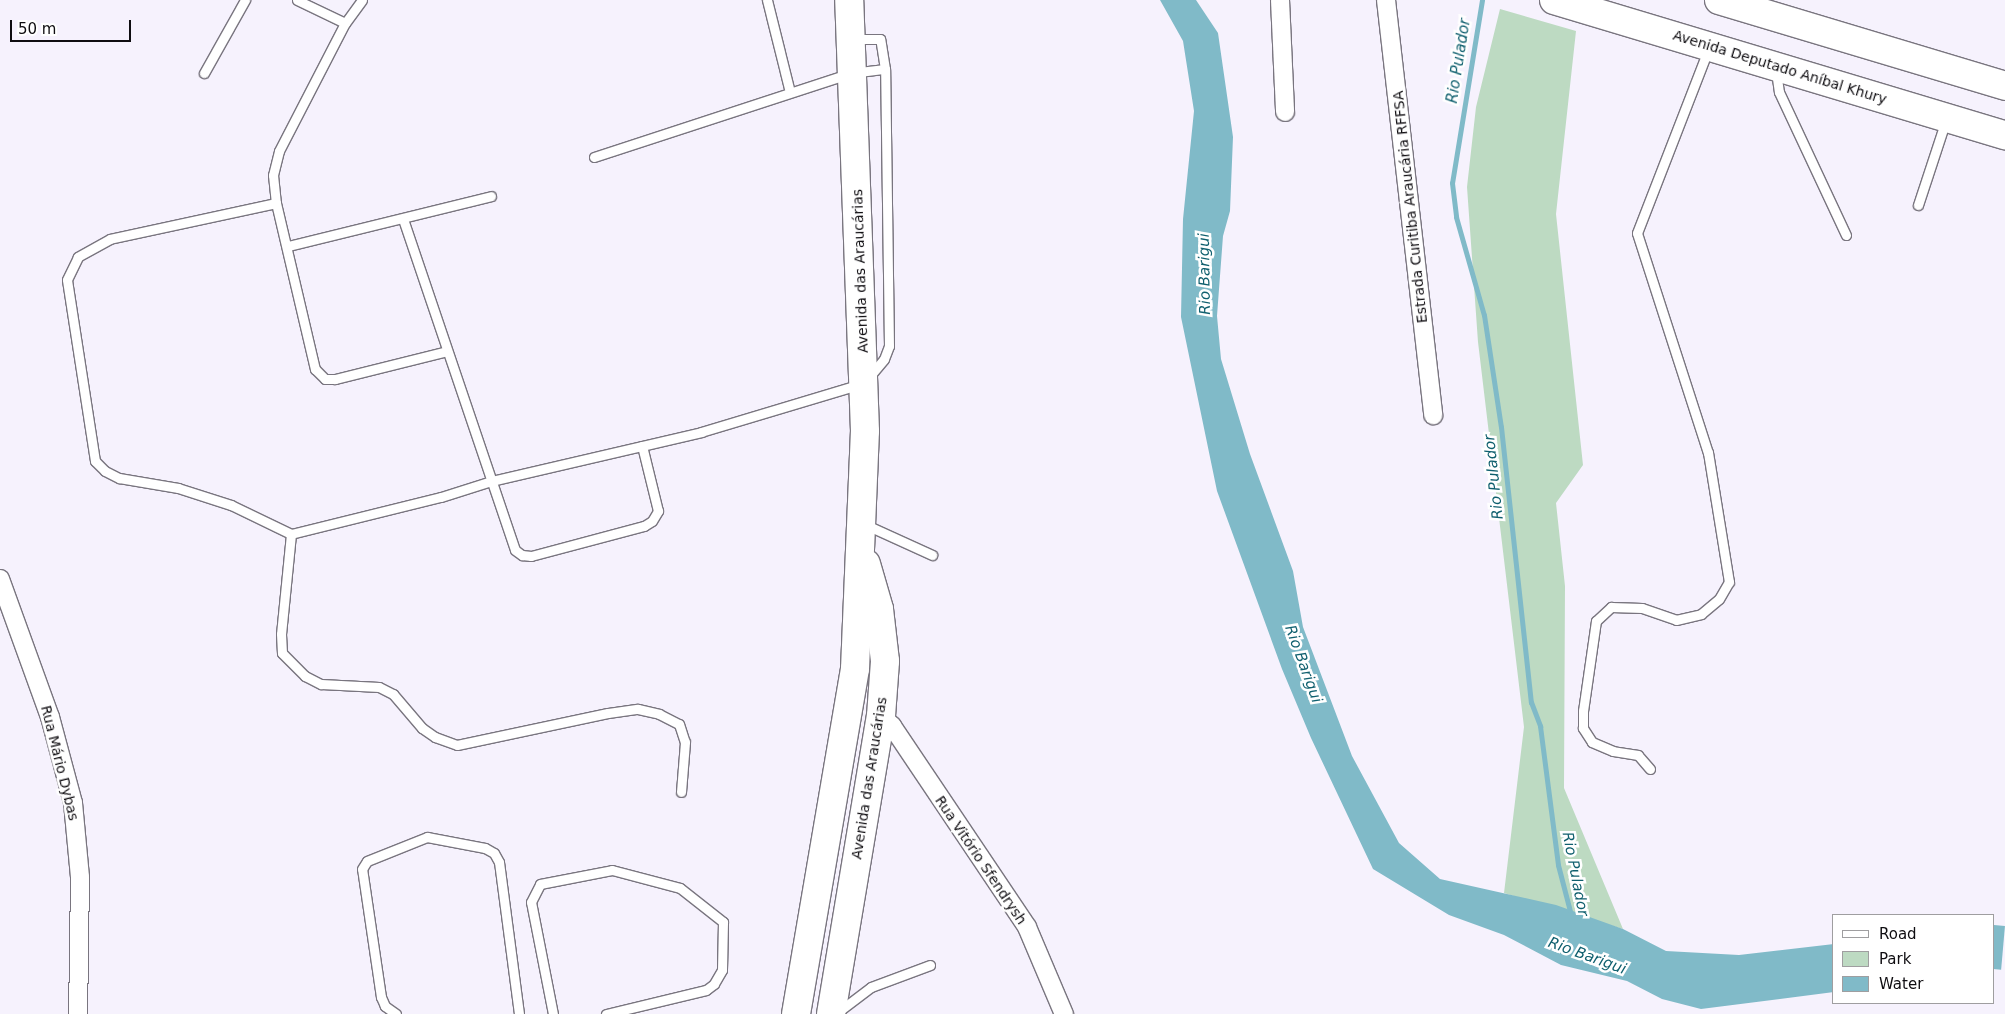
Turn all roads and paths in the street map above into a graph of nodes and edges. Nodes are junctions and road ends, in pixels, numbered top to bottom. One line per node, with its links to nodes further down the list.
1 (245, 0): 15 (lane)
2 (298, 0): 10 (lane)
3 (362, 0): 10 (lane)
4 (767, 0): 18 (lane)
5 (849, 0): 11 (main road, Avenida das Araucárias)
6 (1280, 0): 19 (street)
7 (1386, 0): 31 (street, Estrada Curitiba Araucária RFFSA)
8 (1554, 0): 12 (main road, Avenida Deputado Aníbal Khury)
9 (1719, 0): 17 (main road)
10 (345, 22): 24 (lane)
11 (850, 39): 14 (lane); 16 (main road, Avenida das Araucárias)
12 (1710, 46): 13 (main road, Avenida Deputado Aníbal Khury); 41 (lane)
13 (1776, 66): 20 (main road, Avenida Deputado Aníbal Khury); 27 (lane)
14 (885, 70): 16 (lane); 30 (lane)
15 (204, 73)
16 (851, 73): 18 (lane); 30 (main road, Avenida das Araucárias)
17 (2005, 86)
18 (790, 92): 22 (lane)
19 (1285, 112)
20 (1947, 117): 21 (main road, Avenida Deputado Aníbal Khury); 25 (lane)
21 (2005, 135)
22 (594, 156)
23 (491, 196): 26 (lane)
24 (276, 203): 28 (lane); 35 (lane)
25 (1918, 204)
26 (403, 219): 28 (lane); 29 (lane)
27 (1846, 235)
28 (288, 246): 29 (lane)
29 (447, 351): 33 (lane)
30 (864, 383): 32 (lane); 34 (main road, Avenida das Araucárias)
31 (1433, 415)
32 (642, 446): 33 (lane); 33 (lane)
33 (491, 481): 35 (lane)
34 (860, 532): 36 (lane); 39 (main road, Avenida das Araucárias); 40 (main road, Avenida das Araucárias)
35 (291, 534): 42 (lane)
36 (932, 555)
37 (0, 578): 38 (street, Rua Mário Dybas)
38 (4, 600): 44 (street, Rua Mário Dybas)
39 (855, 669): 40 (main road); 49 (main road, Avenida das Araucárias)
40 (881, 716): 50 (main road, Avenida das Araucárias); 52 (street, Rua Vitório Sfendrysh)
41 (1650, 769)
42 (681, 792)
43 (930, 965): 51 (lane)
44 (78, 1014)
45 (396, 1014): 46 (lane)
46 (519, 1014)
47 (554, 1014): 48 (lane)
48 (606, 1014)
49 (796, 1014)
50 (831, 1014)
51 (836, 1014)
52 (1064, 1014)

